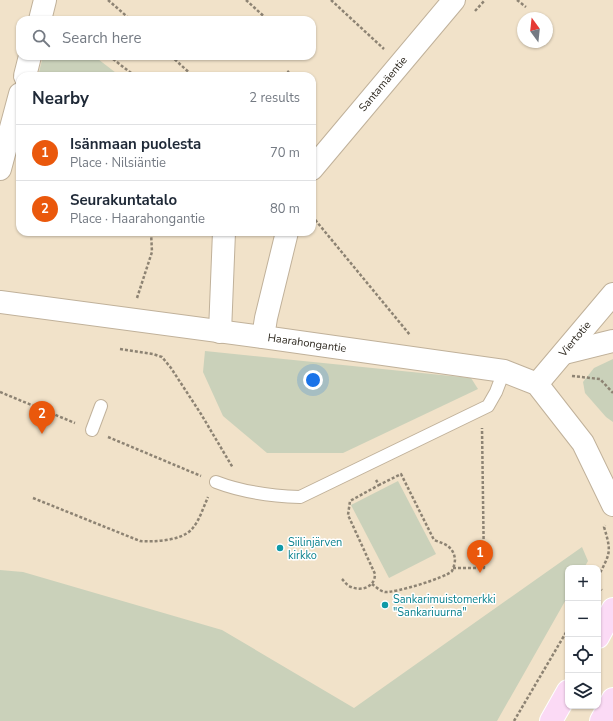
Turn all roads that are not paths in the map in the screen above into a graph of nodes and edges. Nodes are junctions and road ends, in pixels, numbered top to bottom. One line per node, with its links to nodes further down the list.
1 (45, 0): 3 (street)
2 (454, 0): 7 (street, Santamäentie)
3 (41, 16)
4 (29, 60): 5 (street)
5 (26, 72)
6 (16, 109): 8 (street)
7 (316, 164)
8 (0, 169)
9 (224, 236): 13 (street)
10 (286, 236): 14 (street)
11 (613, 294): 16 (street, Viertotie)
12 (0, 302): 13 (street, Haarahongantie)
13 (220, 332): 14 (street, Haarahongantie)
14 (263, 337): 17 (street, Haarahongantie)
15 (613, 341): 16 (street)
16 (564, 353): 18 (street, Viertotie)
17 (504, 371): 18 (street, Haarahongantie); 23 (lane)
18 (537, 384): 21 (street)
19 (100, 406): 20 (lane)
20 (92, 430)
21 (583, 444): 22 (street); 24 (street)
22 (613, 469)
23 (216, 482)
24 (613, 505)
25 (613, 609): 26 (main road)
26 (601, 631)
27 (565, 696): 29 (main road)
28 (613, 699): 30 (main road)
29 (551, 721)
30 (601, 721)

